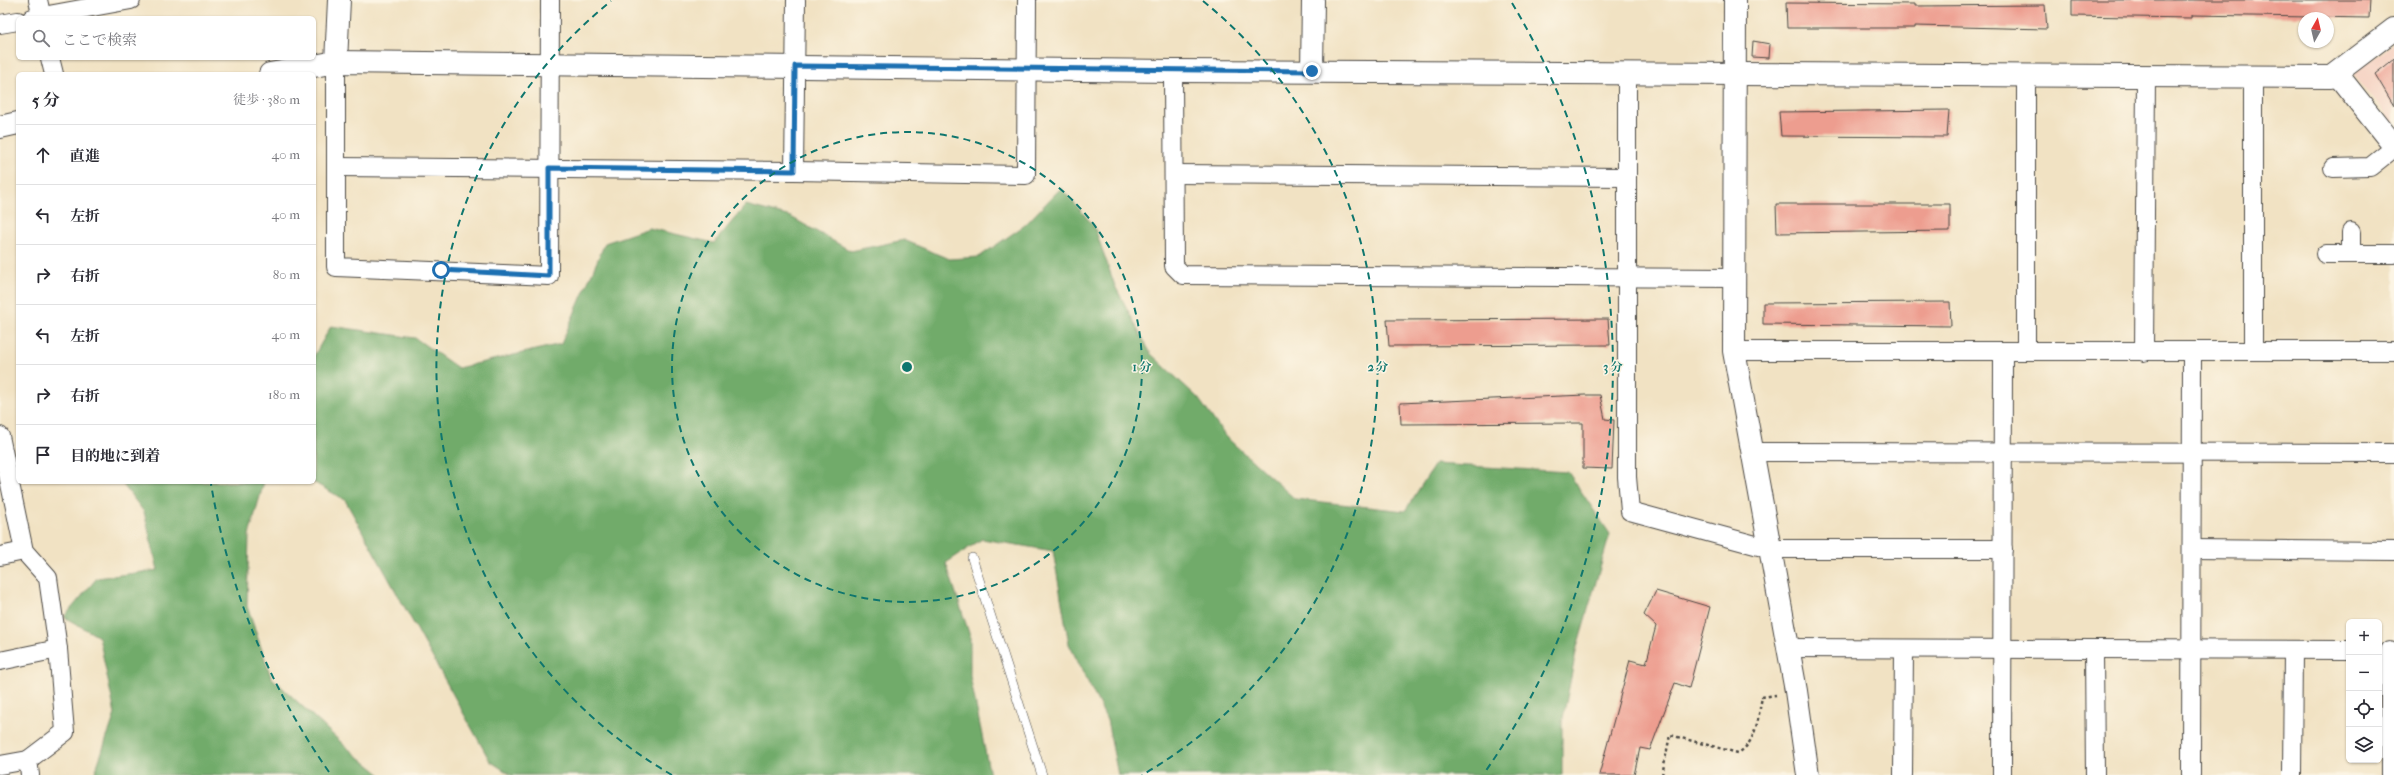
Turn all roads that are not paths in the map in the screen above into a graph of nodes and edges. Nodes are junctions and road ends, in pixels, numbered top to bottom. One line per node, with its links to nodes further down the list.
1 (131, 0): 8 (street)
2 (339, 0): 13 (street)
3 (550, 0): 14 (street)
4 (796, 0): 15 (street)
5 (1027, 0): 16 (street)
6 (1312, 0): 18 (street)
7 (1735, 0): 22 (street)
8 (38, 13)
9 (16, 21): 10 (street)
10 (0, 24)
11 (2394, 29): 23 (street)
12 (50, 60): 19 (street)
13 (336, 62): 14 (street); 20 (street); 30 (street)
14 (550, 63): 15 (street); 31 (street)
15 (795, 66): 16 (street); 33 (street)
16 (1026, 68): 17 (street); 33 (street)
17 (1173, 71): 18 (street); 34 (street)
18 (1312, 71): 21 (street)
19 (54, 72)
20 (281, 72)
21 (1627, 73): 22 (street); 35 (street)
22 (1733, 74): 24 (street); 40 (street)
23 (2337, 74): 26 (street); 29 (street)
24 (2026, 76): 25 (street); 43 (street)
25 (2146, 76): 26 (street); 48 (street)
26 (2253, 77): 45 (street)
27 (16, 123): 28 (street)
28 (0, 127)
29 (2394, 147): 32 (street)
30 (336, 167): 31 (street); 31 (street)
31 (549, 168): 33 (street)
32 (2333, 168)
33 (794, 171)
34 (1175, 174): 35 (street); 41 (street)
35 (1626, 177): 41 (street)
36 (2350, 232): 38 (street)
37 (2325, 254): 38 (street)
38 (2351, 254): 39 (street)
39 (2394, 254)
40 (1734, 278): 41 (street); 47 (street)
41 (1625, 279): 54 (street)
42 (2003, 351): 43 (street); 47 (street); 51 (street)
43 (2026, 351): 48 (street)
44 (2192, 351): 45 (street); 48 (street); 52 (street)
45 (2253, 351): 46 (street)
46 (2394, 351)
47 (1734, 352): 50 (street)
48 (2144, 352)
49 (1, 446): 57 (street)
50 (1752, 452): 51 (street); 54 (street)
51 (2002, 452): 52 (street); 55 (street)
52 (2192, 453): 53 (street); 56 (street)
53 (2394, 454)
54 (1770, 549): 55 (street); 61 (street)
55 (2003, 549): 64 (street)
56 (2192, 549): 58 (street); 66 (street)
57 (24, 551): 59 (street); 62 (street)
58 (2394, 551)
59 (0, 556)
60 (972, 558): 73 (lane)
61 (1787, 648): 63 (street); 74 (street)
62 (58, 649): 70 (street); 72 (street)
63 (1904, 649): 64 (street); 75 (street)
64 (2002, 650): 65 (street); 76 (street)
65 (2094, 650): 66 (street); 77 (street)
66 (2191, 650): 67 (street); 78 (street)
67 (2293, 650): 68 (street); 79 (street)
68 (2346, 650)
69 (2388, 651): 80 (street)
70 (0, 661)
71 (0, 765): 72 (street)
72 (29, 768)
73 (1042, 775)
74 (1808, 775)
75 (1903, 775)
76 (2002, 775)
77 (2095, 775)
78 (2191, 775)
79 (2292, 775)
80 (2390, 775)

